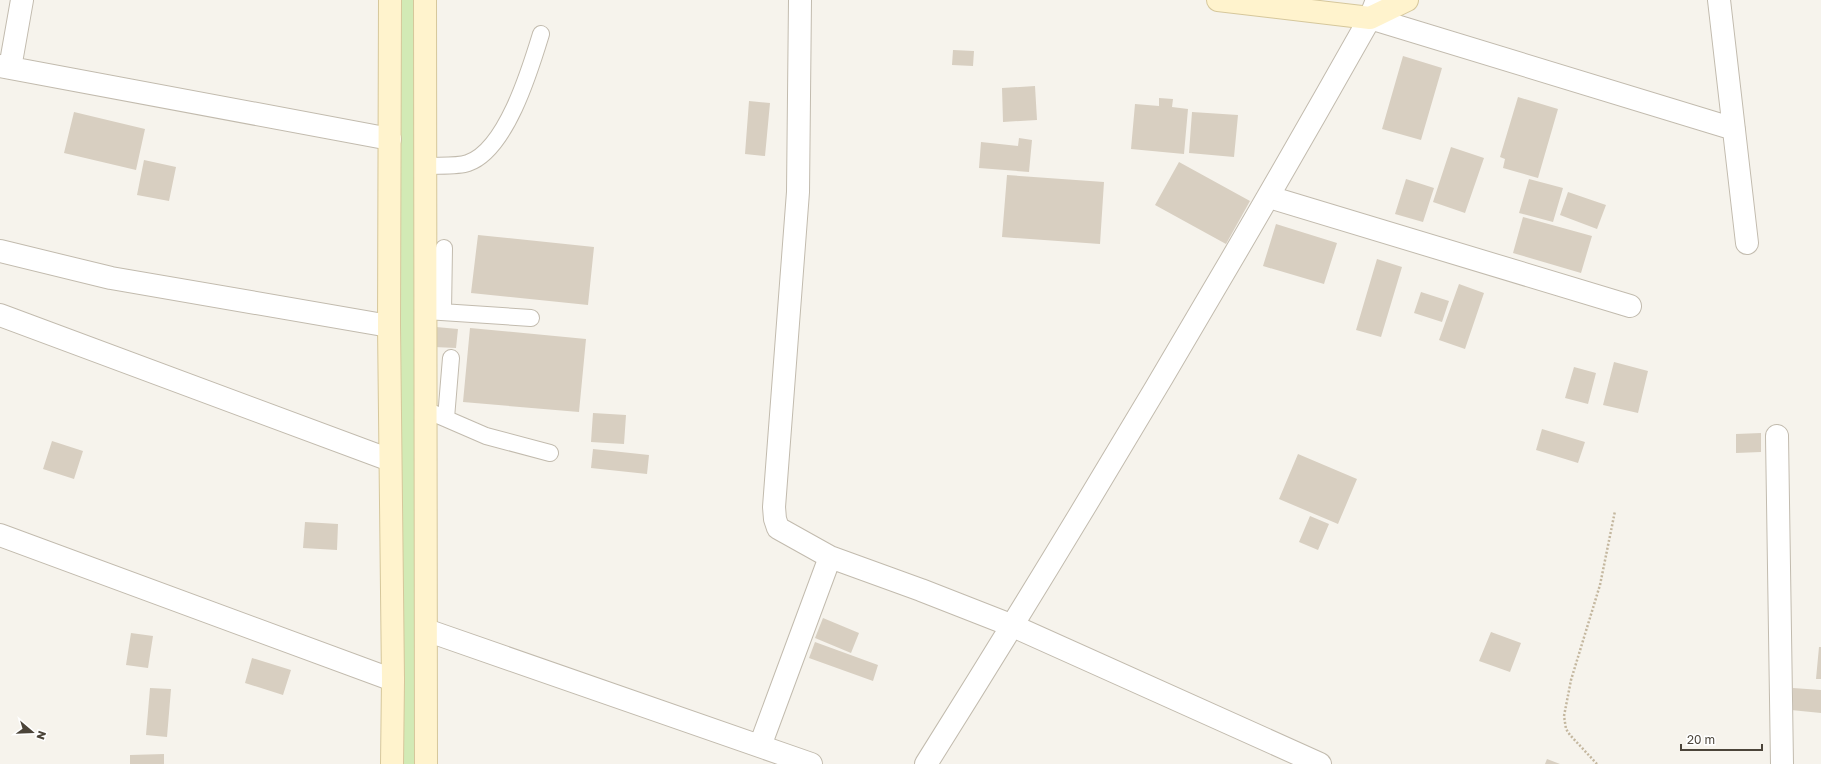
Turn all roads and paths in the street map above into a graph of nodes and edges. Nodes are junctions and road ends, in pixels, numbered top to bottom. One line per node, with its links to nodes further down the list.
1 (22, 0): 10 (street)
2 (390, 0): 12 (street)
3 (425, 0): 13 (street)
4 (800, 0): 31 (street)
5 (1218, 0): 8 (street)
6 (1407, 0): 8 (street)
7 (1719, 0): 11 (street)
8 (1373, 9): 11 (street); 14 (street)
9 (541, 34): 13 (lane)
10 (5, 67): 12 (street)
11 (1734, 129): 15 (street)
12 (390, 139): 22 (street)
13 (425, 166): 19 (street)
14 (1269, 197): 18 (street); 32 (street)
15 (1747, 243)
16 (444, 248): 19 (lane)
17 (0, 251): 22 (street)
18 (1630, 306)
19 (434, 311): 21 (lane); 24 (street)
20 (0, 315): 28 (street)
21 (531, 318)
22 (389, 326): 28 (street)
23 (451, 358): 25 (lane)
24 (426, 410): 25 (lane); 33 (street)
25 (446, 418): 27 (lane)
26 (1777, 436): 42 (street)
27 (550, 453)
28 (390, 460): 34 (street)
29 (1615, 511): 41 (path)
30 (0, 535): 34 (street)
31 (830, 557): 32 (street); 35 (street)
32 (1013, 626): 39 (street); 40 (street)
33 (426, 630): 35 (street); 37 (street)
34 (393, 680): 36 (street)
35 (760, 746): 38 (street)
36 (392, 764)
37 (426, 764)
38 (811, 764)
39 (926, 764)
40 (1320, 764)
41 (1597, 764)
42 (1782, 764)

